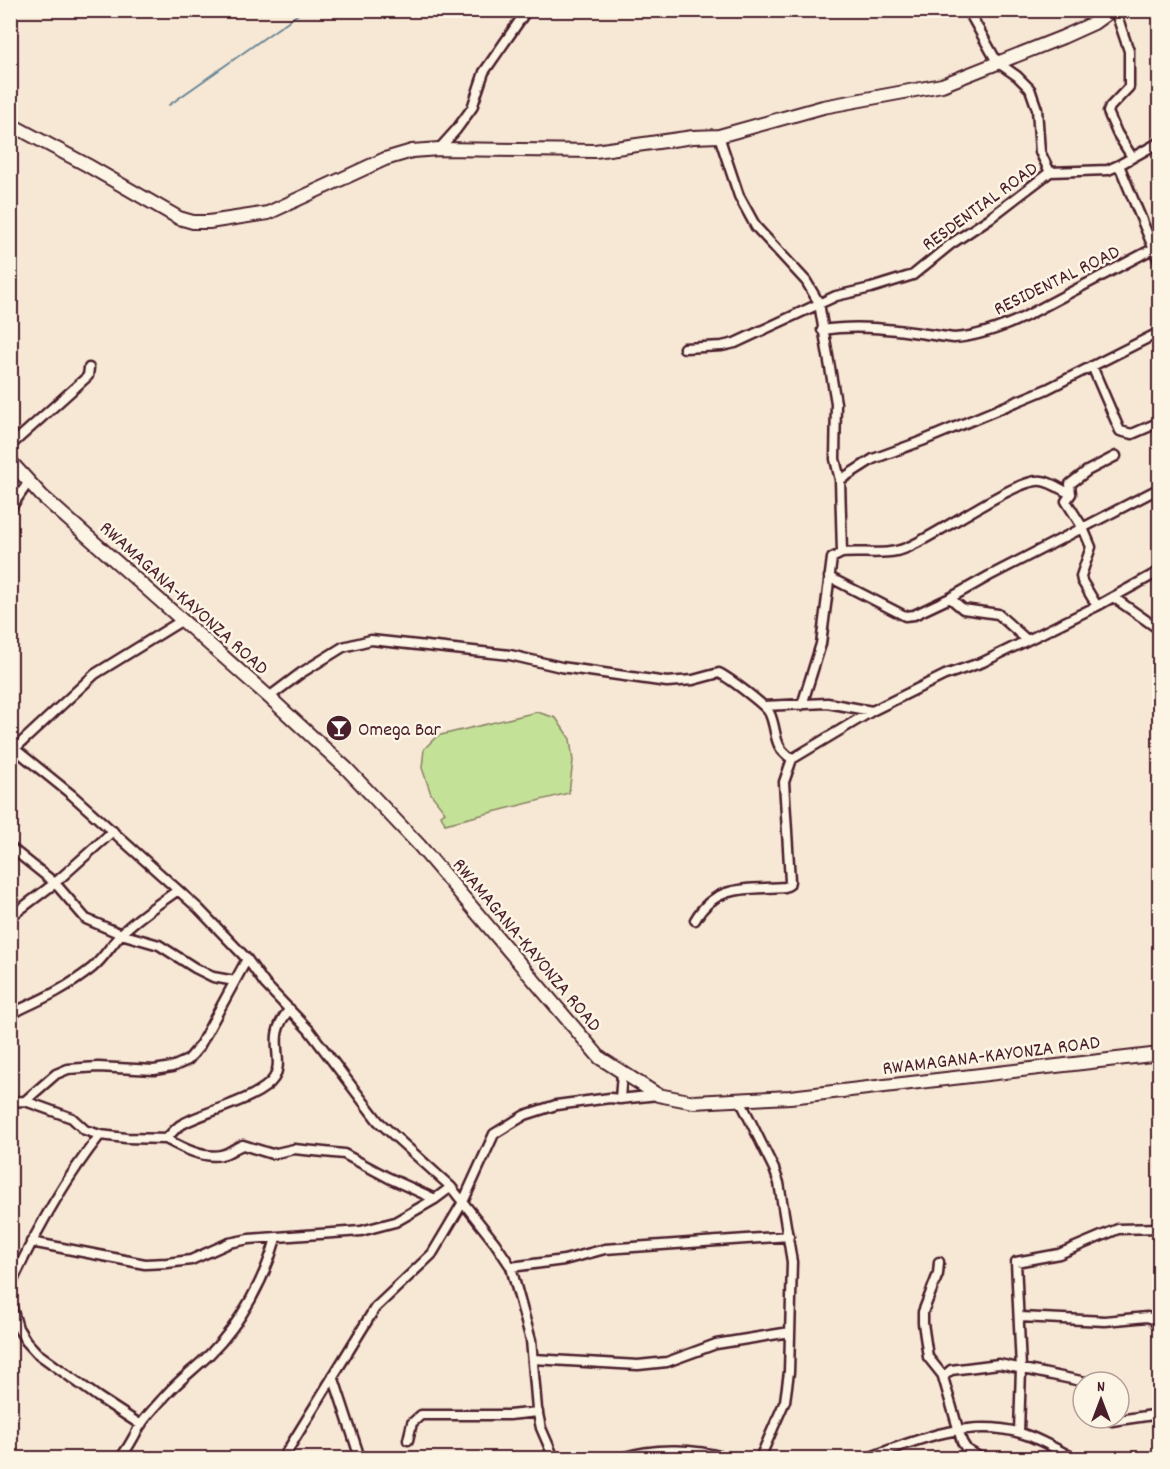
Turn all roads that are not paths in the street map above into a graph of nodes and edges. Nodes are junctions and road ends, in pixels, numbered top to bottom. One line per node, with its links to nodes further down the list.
1 (527, 10): 8 (street)
2 (968, 10): 4 (street)
3 (1113, 10): 4 (highway); 9 (street)
4 (997, 62): 6 (highway); 11 (street)
5 (10, 124): 8 (highway)
6 (719, 136): 8 (highway); 14 (street)
7 (1160, 142): 9 (street, RESDENTIAL ROAD)
8 (439, 149)
9 (1132, 157): 10 (street, RESDENTIAL ROAD)
10 (1119, 165): 11 (street, RESDENTIAL ROAD); 12 (street)
11 (1050, 172): 14 (street, RESDENTIAL ROAD)
12 (1156, 247): 13 (street); 15 (street, RESIDENTAL ROAD)
13 (1160, 264)
14 (819, 303): 15 (street); 17 (street, RESDENTIAL ROAD)
15 (822, 330): 24 (street)
16 (1160, 332): 18 (street)
17 (684, 348)
18 (1092, 366): 20 (street); 24 (street)
19 (89, 368): 21 (street)
20 (1160, 422)
21 (10, 446)
22 (1116, 456): 27 (street)
23 (10, 461): 25 (highway, RWAMAGANA-KAYONZA ROAD)
24 (840, 480): 30 (street)
25 (28, 483): 28 (street); 36 (highway, RWAMAGANA-KAYONZA ROAD)
26 (1160, 488): 29 (street)
27 (1071, 494): 29 (street); 30 (street)
28 (10, 508)
29 (1083, 528): 34 (street); 35 (street)
30 (842, 553): 32 (street)
31 (1160, 571): 33 (street)
32 (829, 577): 34 (street); 40 (street)
33 (1113, 597): 35 (street); 37 (street)
34 (950, 598): 38 (street)
35 (1097, 606): 38 (street)
36 (181, 621): 39 (highway, RWAMAGANA-KAYONZA ROAD); 43 (street)
37 (1160, 630)
38 (1027, 640): 42 (street)
39 (269, 697): 41 (street); 57 (highway, RWAMAGANA-KAYONZA ROAD)
40 (802, 705): 41 (street); 42 (street)
41 (764, 706): 44 (street)
42 (872, 711): 44 (street)
43 (13, 751): 45 (street)
44 (792, 759): 50 (street)
45 (113, 831): 47 (street); 48 (street)
46 (10, 847): 47 (street)
47 (55, 883): 49 (street); 51 (street)
48 (178, 890): 51 (street); 52 (street)
49 (10, 916)
50 (695, 920)
51 (121, 934): 53 (street); 55 (street)
52 (247, 959): 53 (street); 54 (street)
53 (235, 981): 61 (street)
54 (290, 1009): 64 (street); 65 (street)
55 (10, 1014)
56 (1160, 1054): 60 (highway, RWAMAGANA-KAYONZA ROAD)
57 (622, 1073): 58 (highway, RWAMAGANA-KAYONZA ROAD); 59 (street)
58 (658, 1095): 59 (street); 60 (highway, RWAMAGANA-KAYONZA ROAD)
59 (620, 1099): 67 (street)
60 (740, 1100): 69 (street)
61 (26, 1101): 62 (street); 63 (street)
62 (10, 1102)
63 (100, 1135): 64 (street); 71 (street)
64 (166, 1139): 66 (street)
65 (451, 1187): 66 (street); 67 (street)
66 (435, 1199): 70 (street)
67 (463, 1202): 73 (street); 81 (street)
68 (1160, 1228): 76 (street)
69 (789, 1236): 73 (street); 78 (street)
70 (276, 1238): 71 (street); 87 (street)
71 (31, 1242): 74 (street)
72 (939, 1262): 82 (street)
73 (511, 1267): 79 (street)
74 (10, 1287)
75 (10, 1301): 87 (street)
76 (1020, 1317): 77 (street); 80 (street)
77 (1160, 1329)
78 (790, 1332): 79 (street); 97 (street)
79 (533, 1359): 84 (street)
80 (1021, 1368): 82 (street); 83 (street); 89 (street)
81 (333, 1376): 92 (street); 93 (street)
82 (944, 1377): 88 (street)
83 (1071, 1379)
84 (538, 1412): 90 (street); 94 (street)
85 (1160, 1414): 86 (street)
86 (1131, 1418)
87 (141, 1425): 91 (street)
88 (957, 1429): 89 (street); 98 (street); 99 (street)
89 (1019, 1432): 100 (street)
90 (408, 1440)
91 (120, 1458)
92 (283, 1458)
93 (360, 1458)
94 (554, 1458)
95 (621, 1458): 96 (street)
96 (728, 1458)
97 (760, 1458)
98 (868, 1458)
99 (981, 1458)
100 (1074, 1458)

